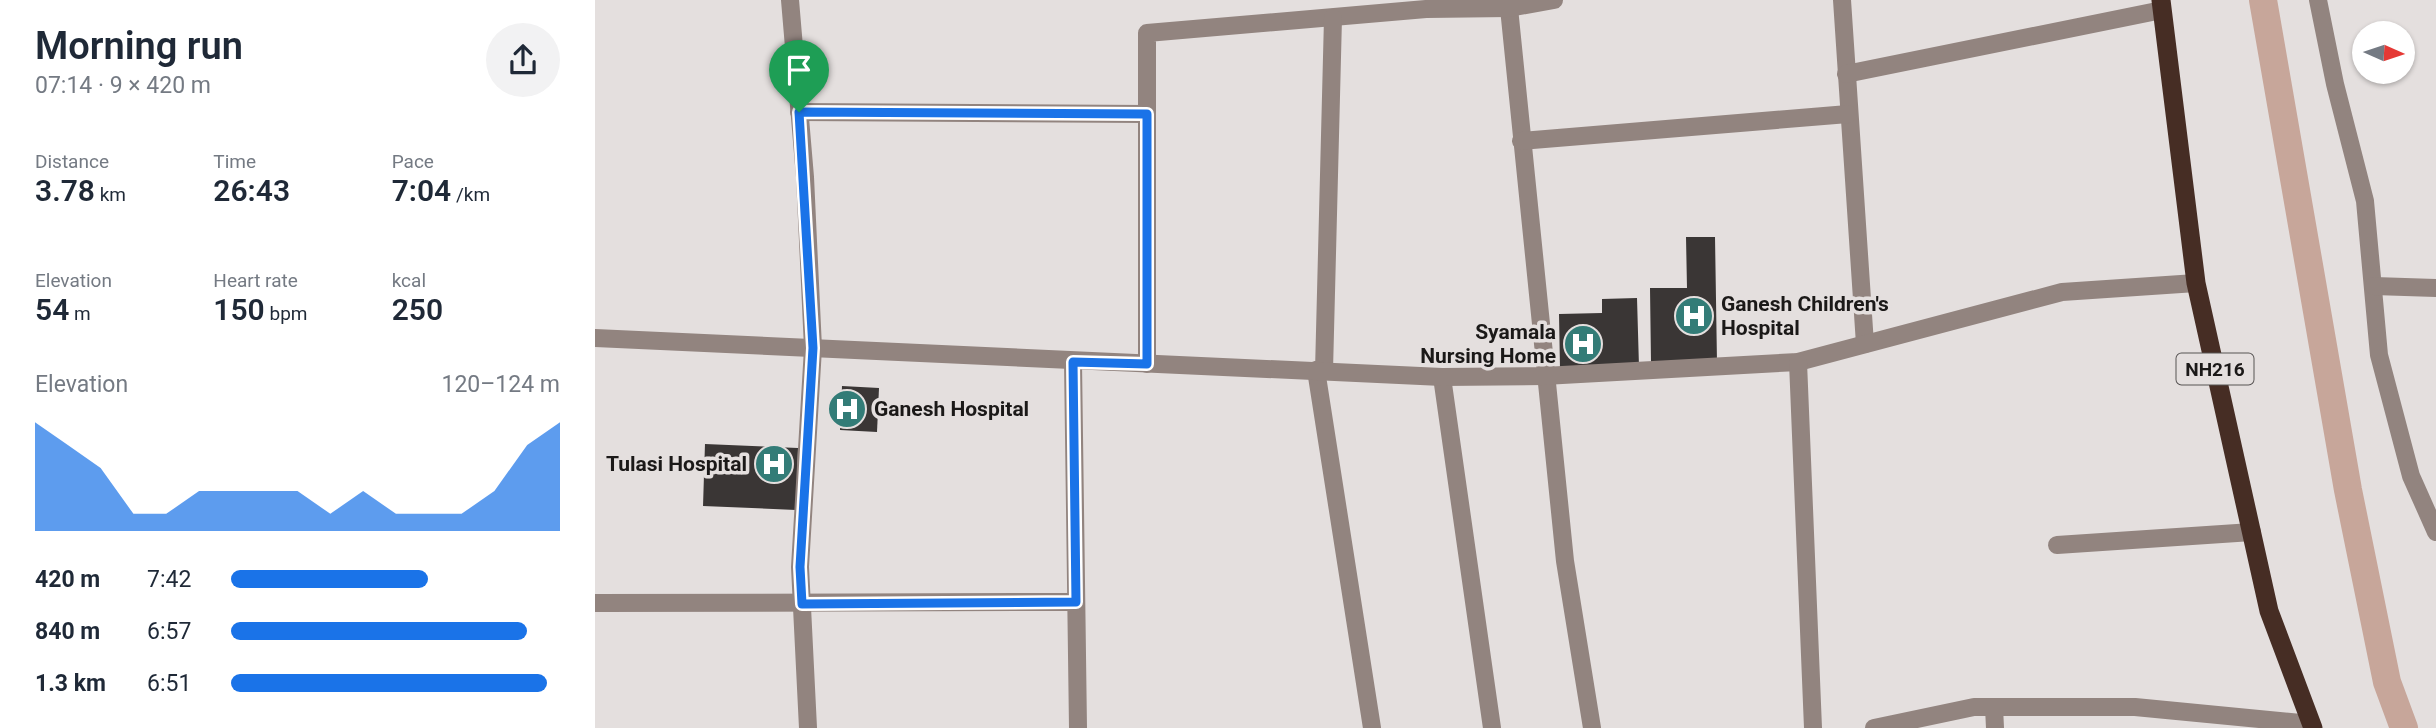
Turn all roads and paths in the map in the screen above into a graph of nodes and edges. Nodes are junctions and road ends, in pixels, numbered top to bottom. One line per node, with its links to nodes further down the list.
1 (790, 0): 10 (street)
2 (1553, 0): 7 (street)
3 (1842, 0): 9 (street)
4 (2318, 0): 15 (street)
5 (1413, 5): 7 (street); 8 (street)
6 (2162, 5): 9 (street); 14 (highway, NH216)
7 (1509, 8): 13 (street)
8 (1333, 18): 11 (street); 23 (street)
9 (1846, 74): 12 (street)
10 (799, 112): 11 (street); 19 (street)
11 (1147, 114): 22 (street)
12 (1848, 114): 13 (street); 18 (street)
13 (1521, 141): 24 (street)
14 (2196, 283): 18 (street); 26 (highway, NH216)
15 (2374, 286): 16 (street); 27 (street)
16 (2436, 288)
17 (595, 338): 19 (street)
18 (1865, 344): 21 (street)
19 (813, 348): 20 (street); 31 (street)
20 (1073, 362): 22 (street); 29 (street)
21 (1798, 362): 24 (street); 39 (street)
22 (1147, 364): 23 (street)
23 (1320, 370): 25 (street); 36 (street)
24 (1544, 376): 25 (street); 38 (street)
25 (1442, 377): 37 (street)
26 (2252, 532): 28 (street); 33 (highway, NH216)
27 (2436, 532)
28 (2057, 545)
29 (1076, 602): 31 (street); 35 (street)
30 (595, 603): 31 (street)
31 (802, 604): 34 (street)
32 (1994, 707): 33 (street); 40 (street); 41 (street)
33 (2312, 726)
34 (808, 728)
35 (1078, 728)
36 (1372, 728)
37 (1492, 728)
38 (1593, 728)
39 (1813, 728)
40 (1874, 728)
41 (1994, 728)

